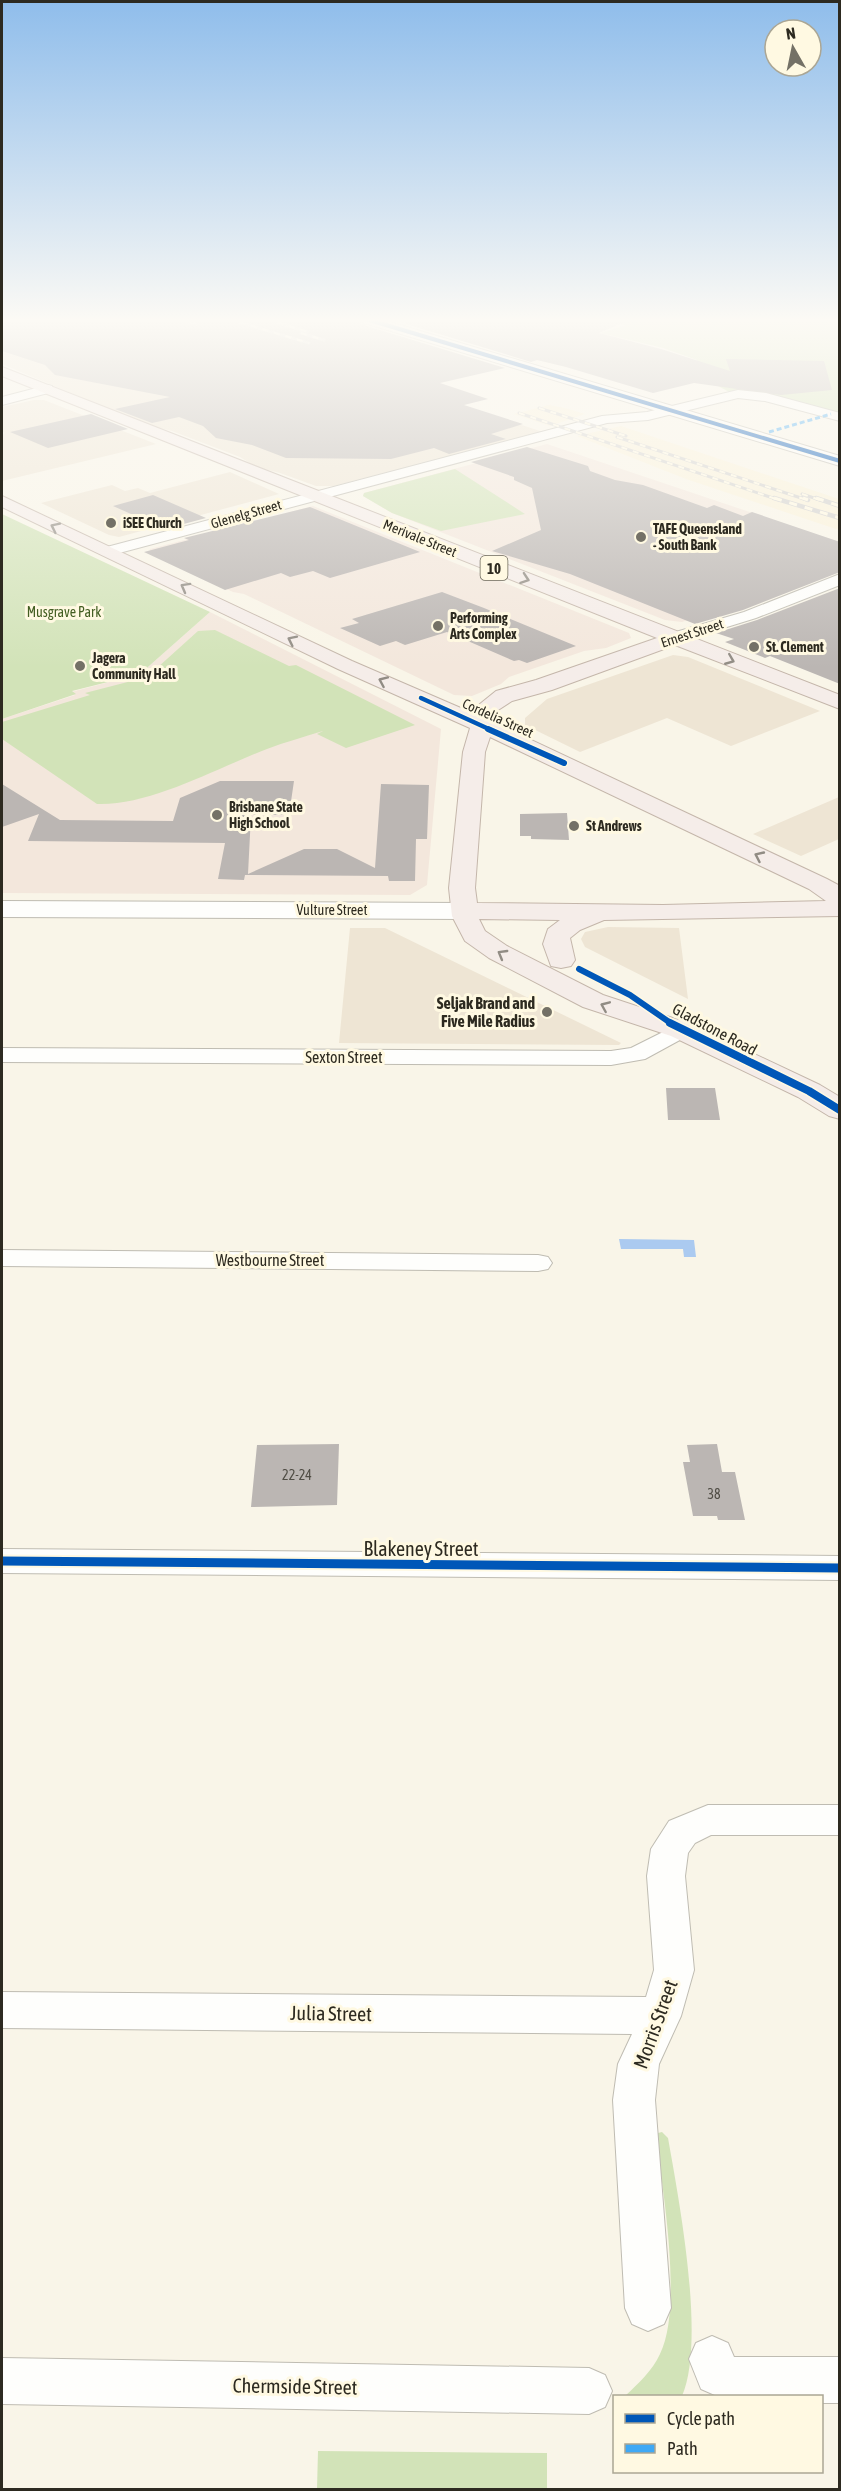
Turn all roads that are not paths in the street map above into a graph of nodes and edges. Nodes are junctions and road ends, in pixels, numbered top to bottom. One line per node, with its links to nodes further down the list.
1 (162, 435): 7 (main road, Merivale Street / 10)
2 (545, 435): 7 (street, Glenelg Street)
3 (760, 435): 6 (street)
4 (773, 435): 5 (street)
5 (840, 454)
6 (840, 461)
7 (314, 496): 9 (street, Glenelg Street); 11 (main road, Merivale Street / 10, one-way to 11)
8 (2, 501): 9 (main road, Cordelia Street, one-way to 8)
9 (108, 551): 13 (main road, Cordelia Street, one-way to 9)
10 (840, 579): 11 (street, Ernest Street)
11 (675, 638): 12 (main road, Merivale Street / 10, one-way to 12); 13 (main road, Ernest Street)
12 (840, 703)
13 (482, 726): 14 (main road, Cordelia Street, one-way to 13); 19 (main road)
14 (812, 881): 15 (main road, Cordelia Street); 18 (main road)
15 (840, 898)
16 (840, 908): 18 (main road, Vulture Street)
17 (2, 909): 19 (street, Vulture Street)
18 (784, 910): 20 (main road, Vulture Street)
19 (464, 911): 21 (main road, Vulture Street); 23 (main road, Gladstone Road); 24 (main road, Gladstone Road, one-way to 19)
20 (663, 913): 21 (main road, Vulture Street); 22 (main road, Vulture Street)
21 (601, 914): 23 (main road)
22 (840, 922)
23 (561, 960): 24 (main road, Gladstone Road)
24 (681, 1030): 25 (street, Sexton Street); 26 (main road, Gladstone Road)
25 (2, 1055)
26 (840, 1110)
27 (2, 1258): 28 (street, Westbourne Street)
28 (538, 1263)
29 (2, 1560): 30 (street, Blakeney Street)
30 (840, 1568)
31 (840, 1820): 33 (street, Morris Street)
32 (2, 2010): 33 (street, Julia Street)
33 (661, 2016): 34 (street, Morris Street)
34 (648, 2308)
35 (712, 2360): 36 (street)
36 (840, 2380)
37 (2, 2381): 38 (street, Chermside Street)
38 (589, 2391)

